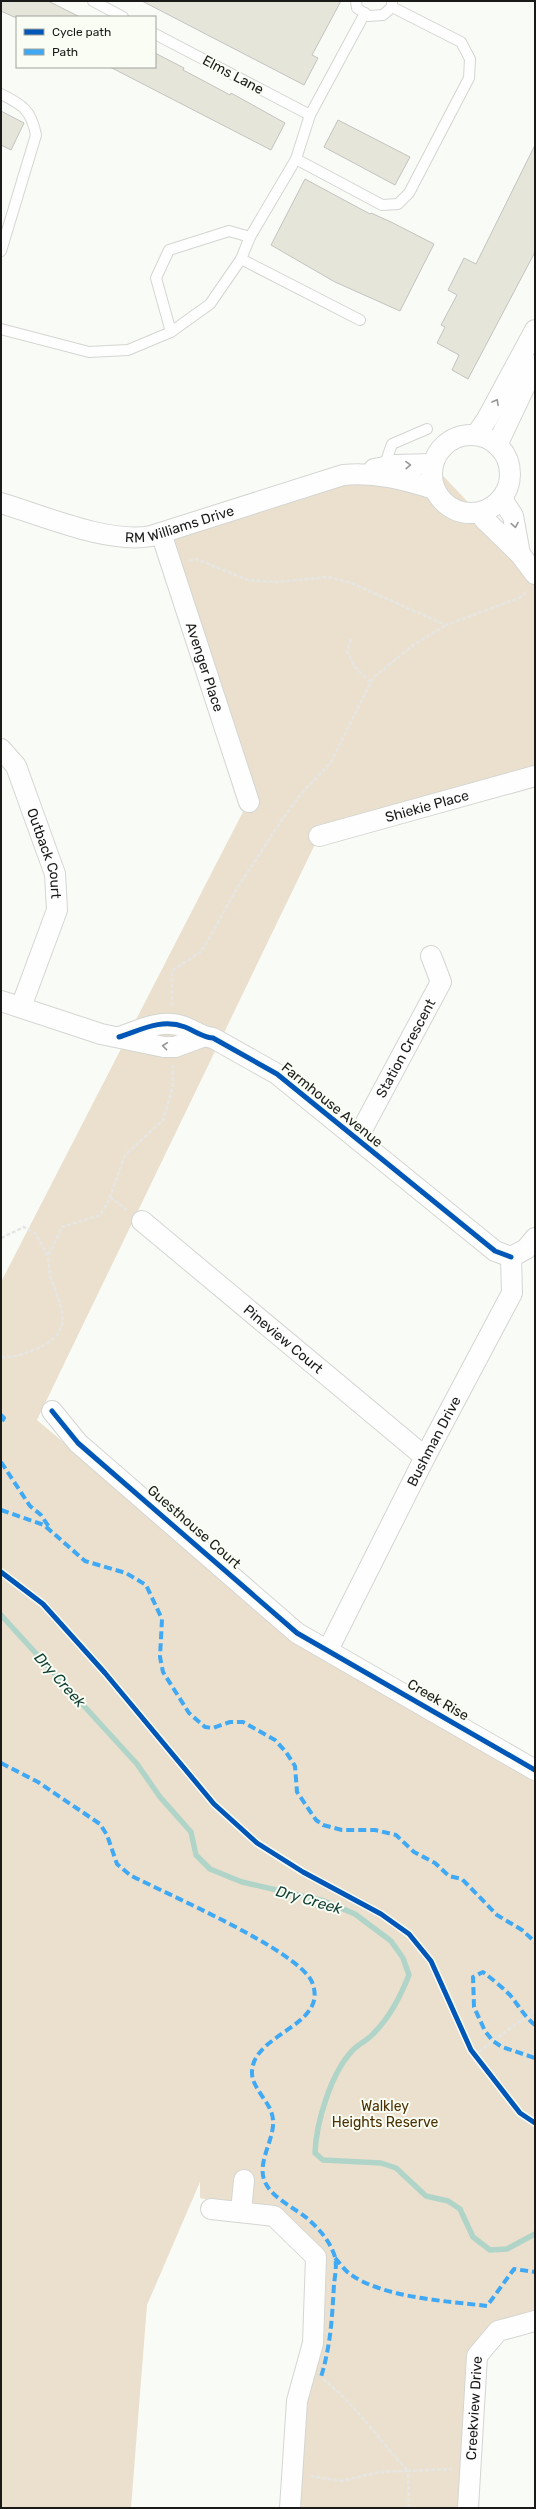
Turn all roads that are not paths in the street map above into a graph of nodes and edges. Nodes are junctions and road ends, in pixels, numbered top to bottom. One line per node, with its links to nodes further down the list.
1 (93, 1): 5 (lane)
2 (356, 1): 4 (lane)
3 (392, 4): 4 (lane); 9 (lane)
4 (365, 13): 8 (lane)
5 (121, 16)
6 (156, 35): 8 (lane, Elms Lane)
7 (1, 94): 10 (lane)
8 (310, 116): 9 (lane)
9 (296, 159): 11 (lane)
10 (6, 218): 12 (lane)
11 (250, 237): 13 (lane); 17 (lane)
12 (1, 251)
13 (240, 259): 14 (lane); 17 (lane)
14 (360, 320)
15 (1, 329): 17 (lane)
16 (535, 330): 20 (street, one-way to 16)
17 (171, 332)
18 (535, 365): 21 (street)
19 (427, 429): 23 (lane)
20 (476, 435): 21 (street); 22 (street)
21 (496, 445): 26 (street)
22 (432, 464): 23 (street, RM Williams Drive, one-way to 22); 25 (street)
23 (384, 467): 24 (street, RM Williams Drive)
24 (357, 474): 25 (street, RM Williams Drive); 29 (street, RM Williams Drive)
25 (434, 489): 28 (street)
26 (502, 499): 28 (street); 30 (street, one-way to 30)
27 (1, 503): 29 (street, RM Williams Drive)
28 (481, 512): 30 (street)
29 (160, 533): 34 (street, Avenger Place)
30 (520, 554): 31 (street)
31 (534, 581)
32 (1, 749): 38 (street, Outback Court)
33 (535, 776): 35 (street, Shiekie Place)
34 (248, 802)
35 (319, 836)
36 (431, 956): 41 (street, Station Crescent)
37 (1, 1001): 38 (street, Farmhouse Avenue)
38 (21, 1007): 39 (street, Farmhouse Avenue)
39 (119, 1037): 40 (street, Farmhouse Avenue, one-way to 39); 40 (street, Farmhouse Avenue)
40 (202, 1037): 41 (street, Farmhouse Avenue)
41 (356, 1139): 44 (street, Farmhouse Avenue)
42 (142, 1221): 46 (street, Pineview Court)
43 (535, 1238): 44 (street)
44 (511, 1257): 46 (street, Bushman Drive)
45 (52, 1411): 47 (street, Guesthouse Court)
46 (425, 1457): 47 (street, Bushman Drive)
47 (328, 1650): 48 (street, Creek Rise)
48 (535, 1770)
49 (244, 2180): 51 (street)
50 (211, 2209): 51 (street)
51 (241, 2212): 53 (street)
52 (535, 2321): 54 (street, Creekview Drive)
53 (290, 2508)
54 (468, 2508)

